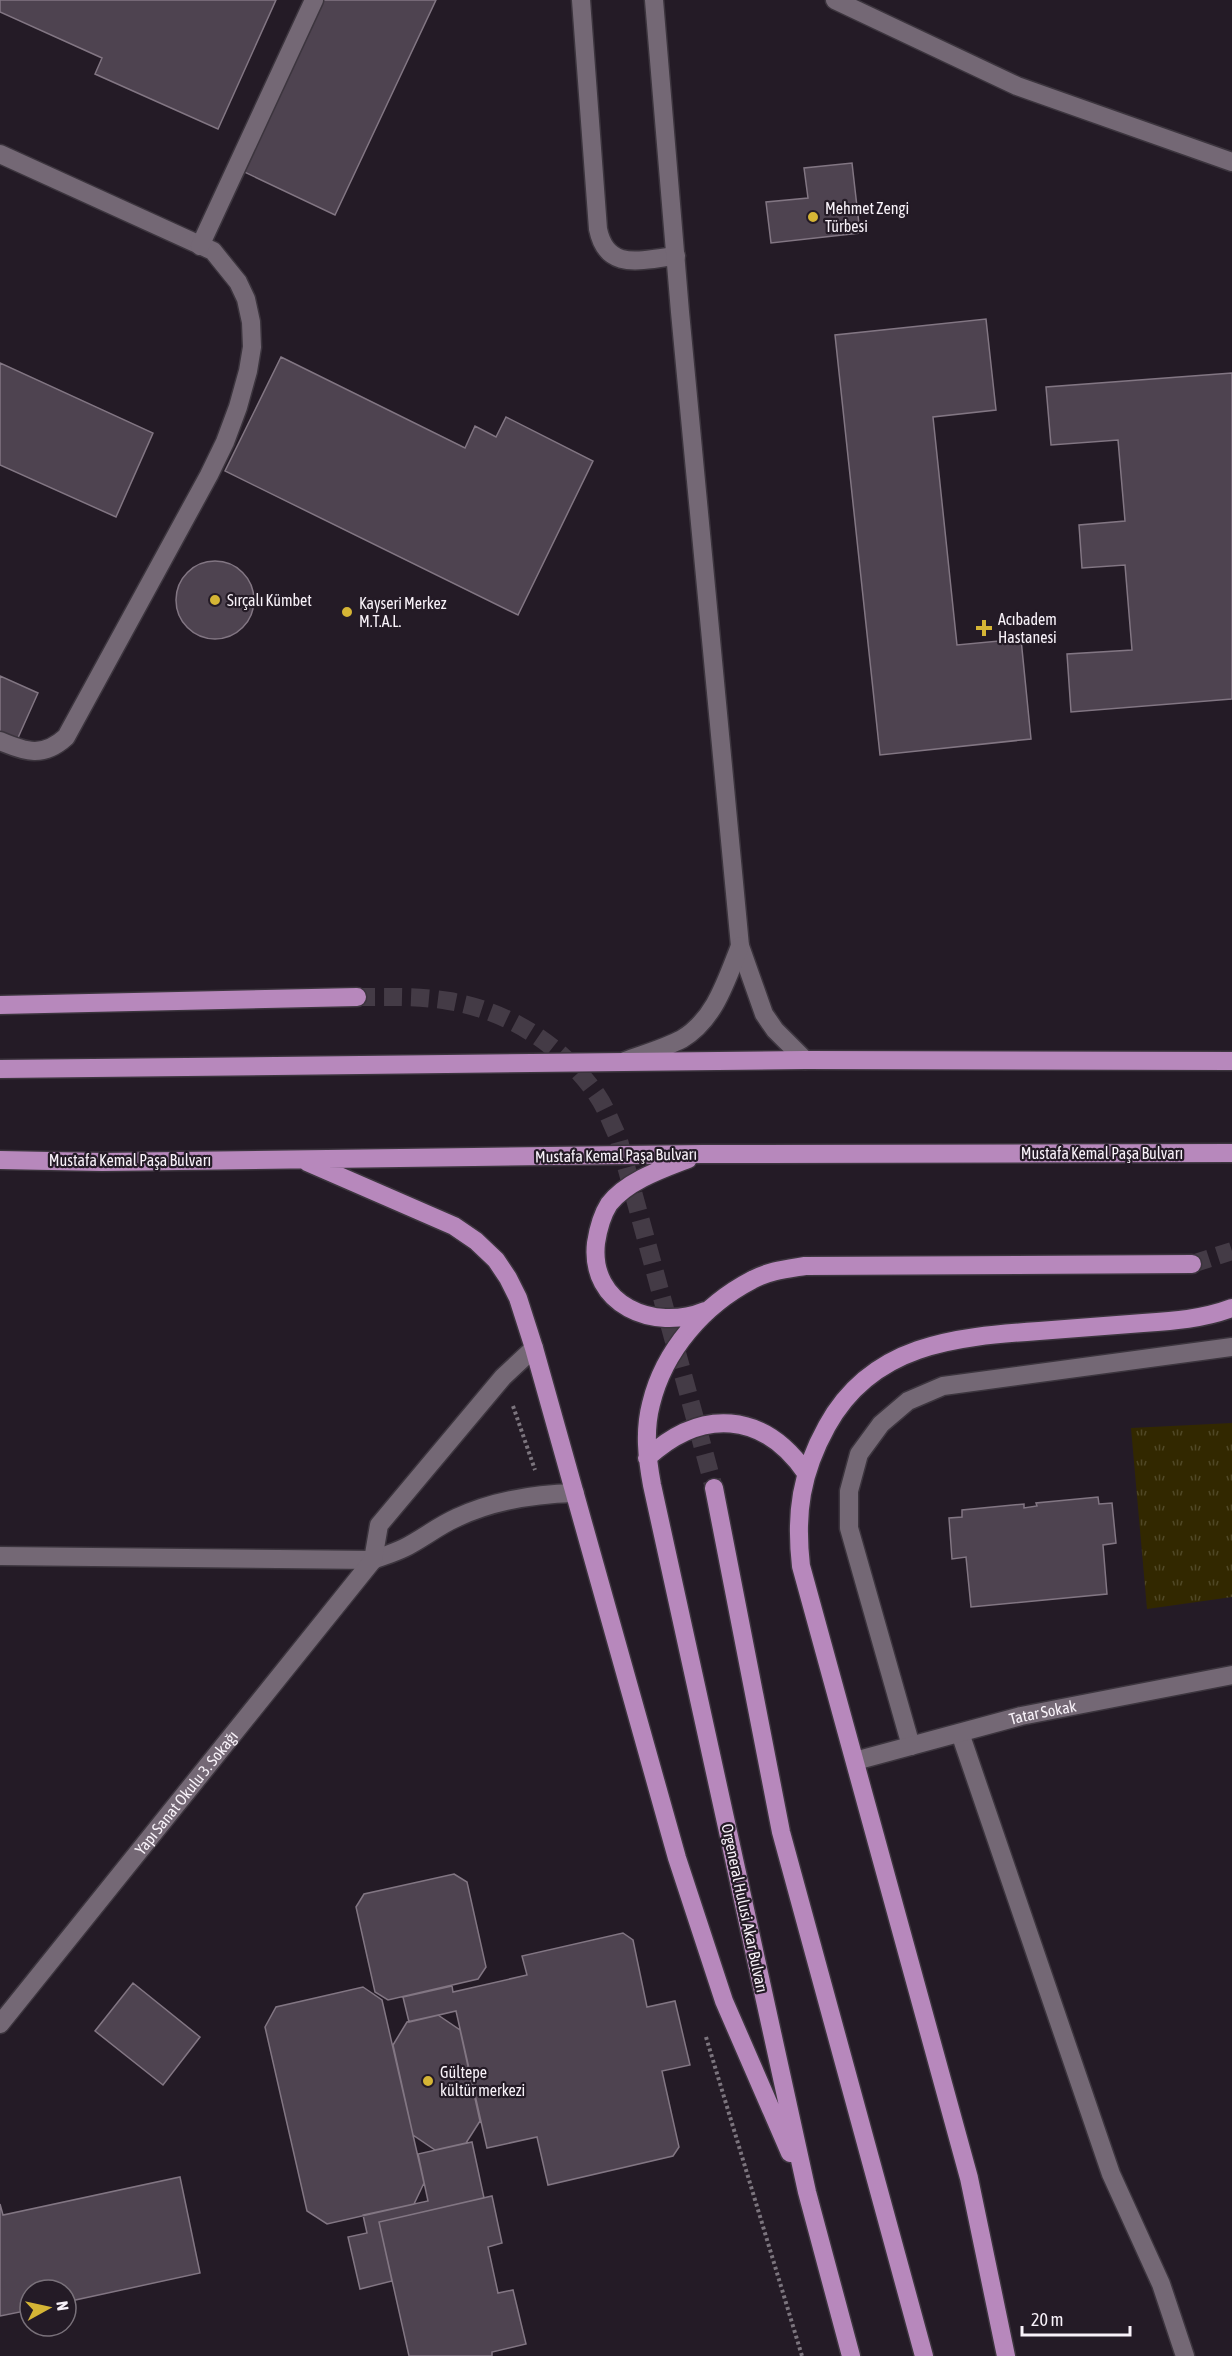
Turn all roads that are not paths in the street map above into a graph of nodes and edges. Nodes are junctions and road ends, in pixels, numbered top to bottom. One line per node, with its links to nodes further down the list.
1 (314, 0): 7 (street)
2 (581, 0): 8 (street)
3 (654, 0): 8 (street)
4 (835, 0): 6 (street)
5 (0, 154): 7 (street)
6 (1232, 162)
7 (200, 246): 9 (street)
8 (676, 256): 10 (street)
9 (0, 741)
10 (740, 946): 13 (street); 15 (street)
11 (357, 997): 12 (main road)
12 (0, 1005)
13 (805, 1060): 14 (main road); 15 (main road)
14 (1232, 1061)
15 (619, 1063): 16 (main road)
16 (0, 1069)
17 (1232, 1153): 18 (main road, Mustafa Kemal Paşa Bulvarı)
18 (702, 1154): 19 (main road, Mustafa Kemal Paşa Bulvarı); 23 (main road)
19 (300, 1159): 20 (main road, Mustafa Kemal Paşa Bulvarı); 25 (main road)
20 (0, 1160)
21 (1192, 1264): 23 (main road)
22 (1232, 1308): 27 (main road)
23 (709, 1309): 26 (main road, Orgeneral Hulusi Akar Bulvarı)
24 (1232, 1347): 34 (street)
25 (534, 1348): 29 (main road); 31 (street, Yapı Sanat Okulu 3. Sokağı)
26 (647, 1458): 27 (main road); 37 (main road, Orgeneral Hulusi Akar Bulvarı)
27 (806, 1473): 35 (main road)
28 (714, 1488): 39 (main road)
29 (574, 1493): 31 (street); 37 (main road)
30 (0, 1556): 31 (street)
31 (373, 1560): 36 (street, Yapı Sanat Okulu 3. Sokağı)
32 (1232, 1675): 33 (street, Tatar Sokak)
33 (960, 1732): 34 (street, Tatar Sokak); 41 (street)
34 (911, 1746): 35 (street, Tatar Sokak)
35 (855, 1761): 40 (main road)
36 (0, 2024)
37 (807, 2192): 38 (main road, Orgeneral Hulusi Akar Bulvarı)
38 (851, 2356)
39 (924, 2356)
40 (1006, 2356)
41 (1185, 2356)

